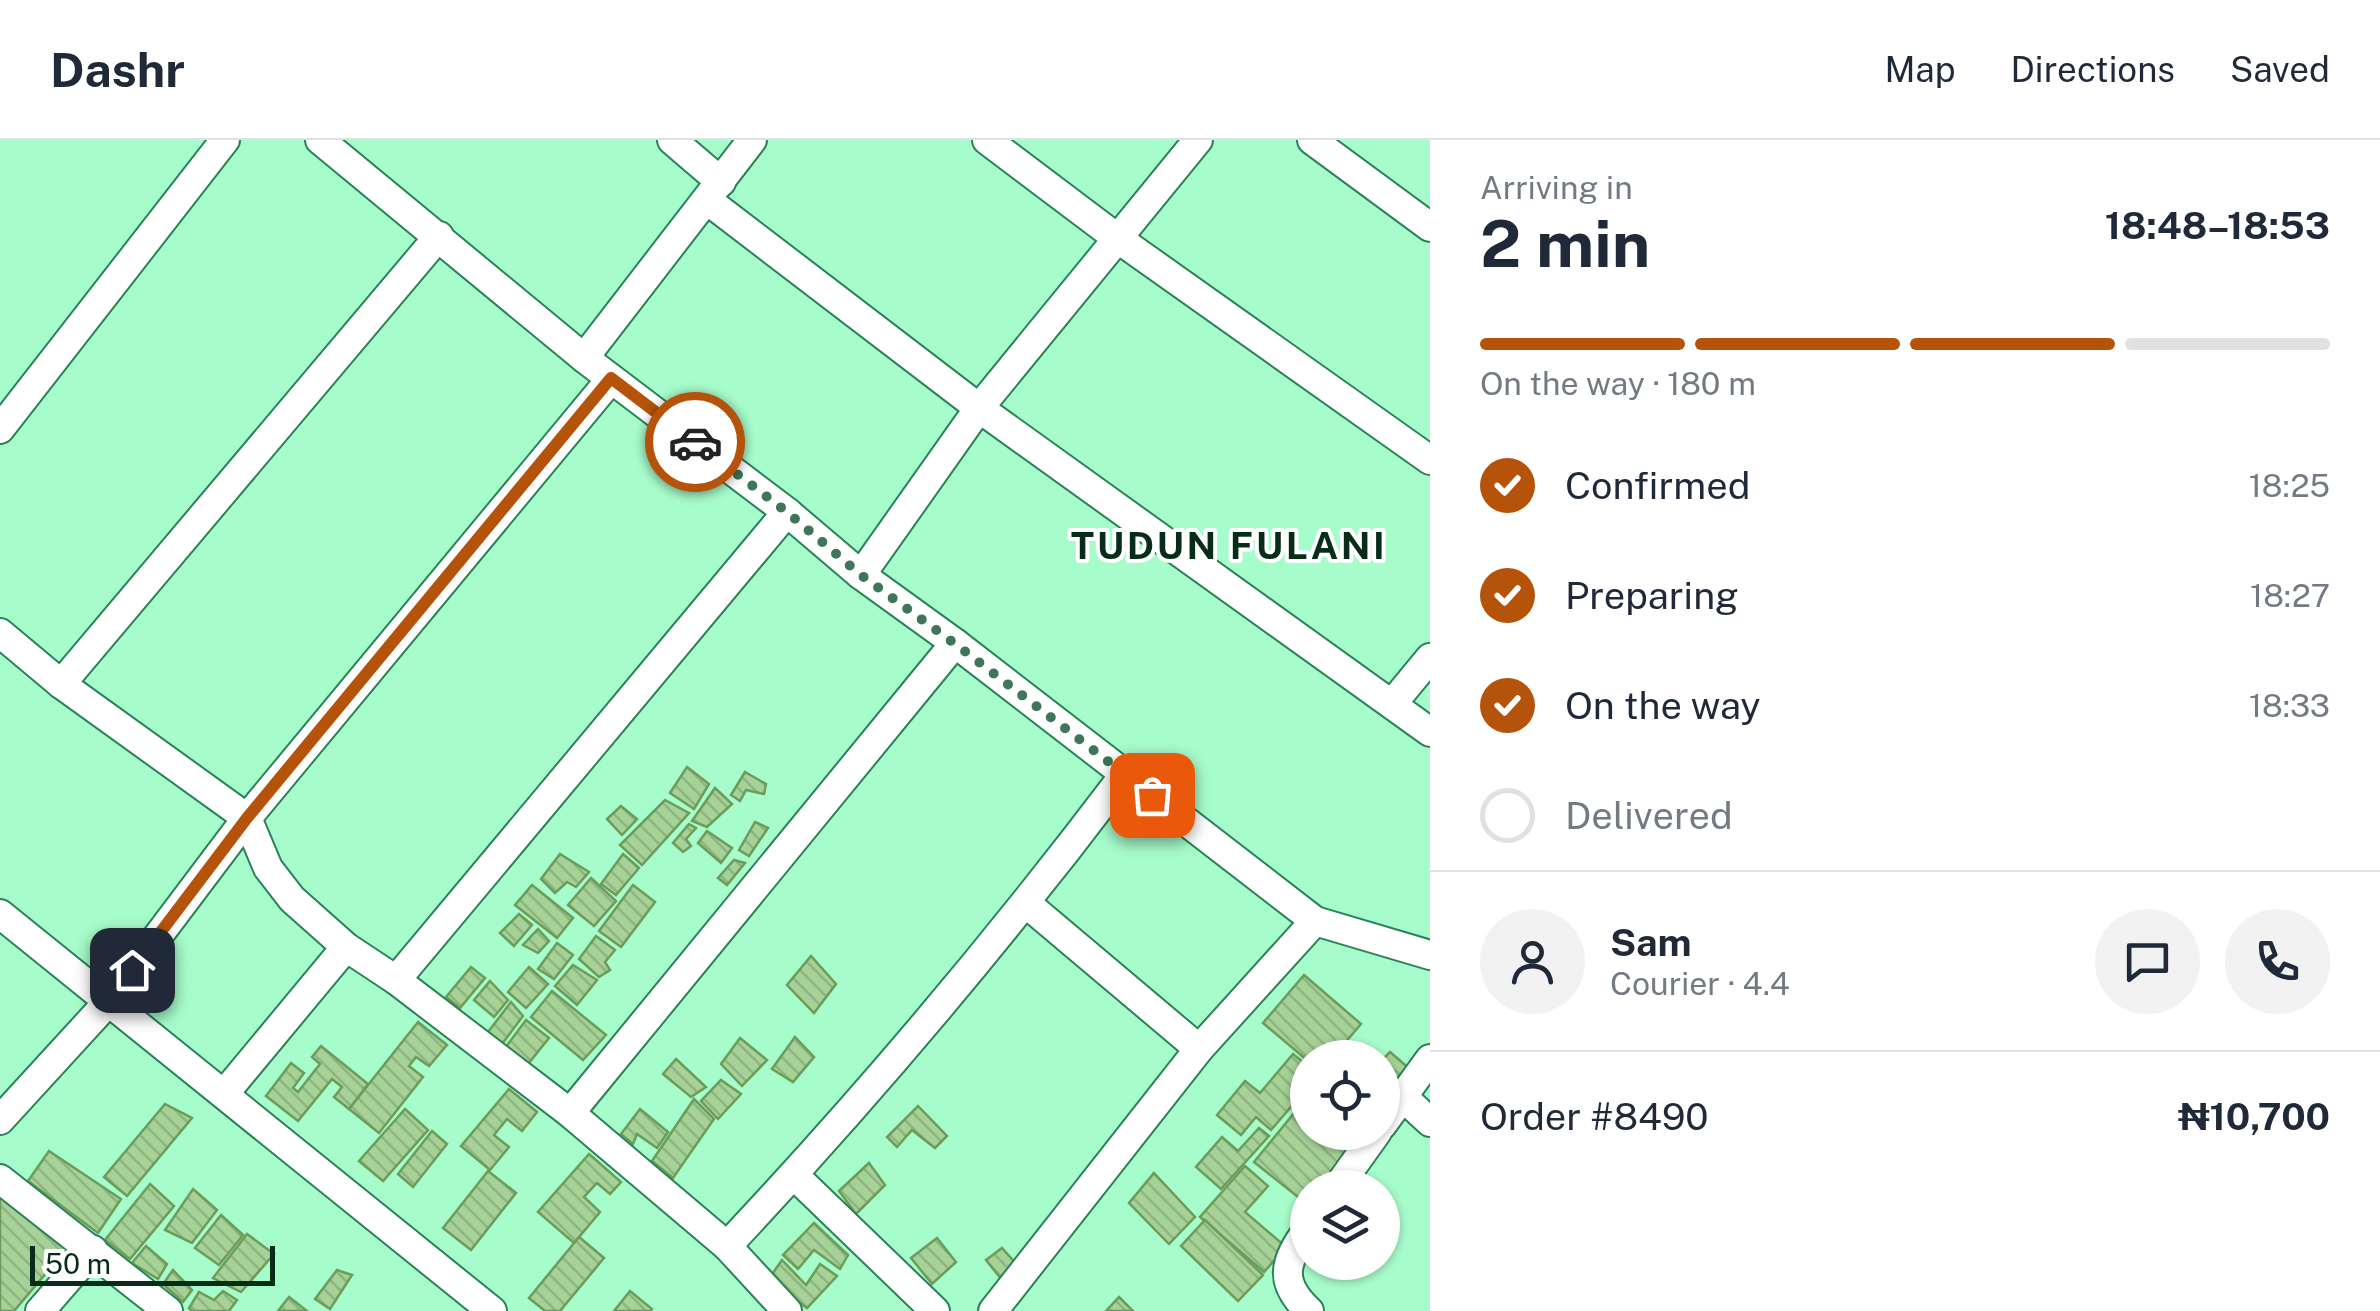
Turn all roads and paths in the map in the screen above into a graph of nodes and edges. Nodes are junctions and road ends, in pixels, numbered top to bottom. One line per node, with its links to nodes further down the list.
1 (224, 140): 15 (street)
2 (320, 140): 10 (street)
3 (672, 140): 8 (street)
4 (752, 140): 8 (street)
5 (987, 140): 11 (street)
6 (1198, 140): 11 (street)
7 (1312, 140): 9 (street)
8 (714, 191): 12 (street); 14 (street)
9 (1430, 227)
10 (439, 236): 12 (street); 22 (street)
11 (1117, 238): 14 (street); 16 (street)
12 (584, 358): 13 (street)
13 (611, 378): 17 (street); 26 (street)
14 (979, 408): 18 (street); 23 (street)
15 (0, 429)
16 (1430, 460)
17 (787, 512): 18 (street); 32 (street)
18 (861, 575): 20 (street)
19 (0, 633): 22 (street)
20 (954, 643): 25 (street); 39 (street)
21 (1430, 658): 23 (street)
22 (60, 684): 26 (street)
23 (1392, 704): 24 (street)
24 (1430, 732)
25 (1125, 774): 27 (street); 29 (street)
26 (247, 818): 30 (street); 33 (street)
27 (1027, 904): 34 (street); 42 (street)
28 (0, 914): 33 (street)
29 (1315, 922): 31 (street); 34 (street)
30 (346, 947): 32 (street); 36 (street)
31 (1430, 955)
32 (396, 980): 39 (street)
33 (110, 1001): 36 (street); 40 (street)
34 (1199, 1049): 47 (street)
35 (1430, 1059): 37 (street)
36 (224, 1094): 50 (street)
37 (1403, 1097): 38 (street); 41 (street)
38 (1400, 1101)
39 (570, 1113): 44 (street)
40 (0, 1120)
41 (1430, 1122)
42 (794, 1175): 44 (street); 52 (street)
43 (0, 1179): 45 (street)
44 (727, 1246): 51 (street)
45 (93, 1250): 48 (street); 49 (street)
46 (1290, 1262): 53 (street)
47 (1010, 1305)
48 (40, 1311)
49 (168, 1311)
50 (492, 1311)
51 (787, 1311)
52 (935, 1311)
53 (1308, 1311)

